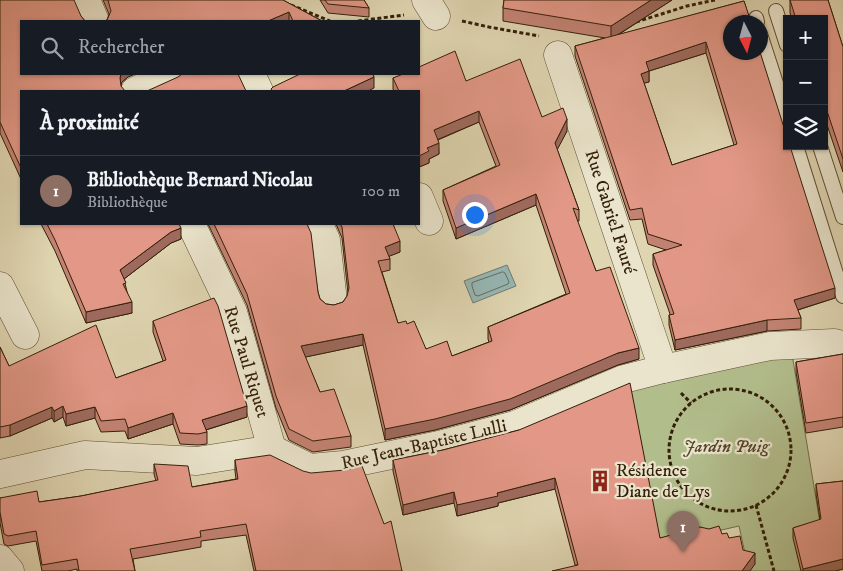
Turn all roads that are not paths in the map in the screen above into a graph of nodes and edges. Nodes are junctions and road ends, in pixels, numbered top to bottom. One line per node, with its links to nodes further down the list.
1 (86, 0): 3 (street)
2 (776, 11): 4 (lane)
3 (95, 20)
4 (783, 33)
5 (552, 45): 24 (street, Rue Gabriel Fauré)
6 (768, 59): 13 (lane)
7 (119, 75): 10 (street)
8 (169, 75): 11 (street)
9 (251, 75): 12 (street)
10 (127, 90)
11 (137, 90)
12 (258, 90)
13 (783, 105)
14 (797, 150): 20 (lane)
15 (821, 150): 16 (lane)
16 (843, 217)
17 (191, 225): 25 (street, Rue Paul Riquet)
18 (319, 225): 21 (street)
19 (0, 286): 22 (street)
20 (843, 296)
21 (333, 301)
22 (25, 335)
23 (843, 345): 24 (street, Rue Jean-Baptiste Lulli)
24 (663, 369): 25 (street, Rue Jean-Baptiste Lulli)
25 (272, 449): 26 (street)
26 (0, 474)
27 (0, 560): 28 (street)
28 (10, 571)

